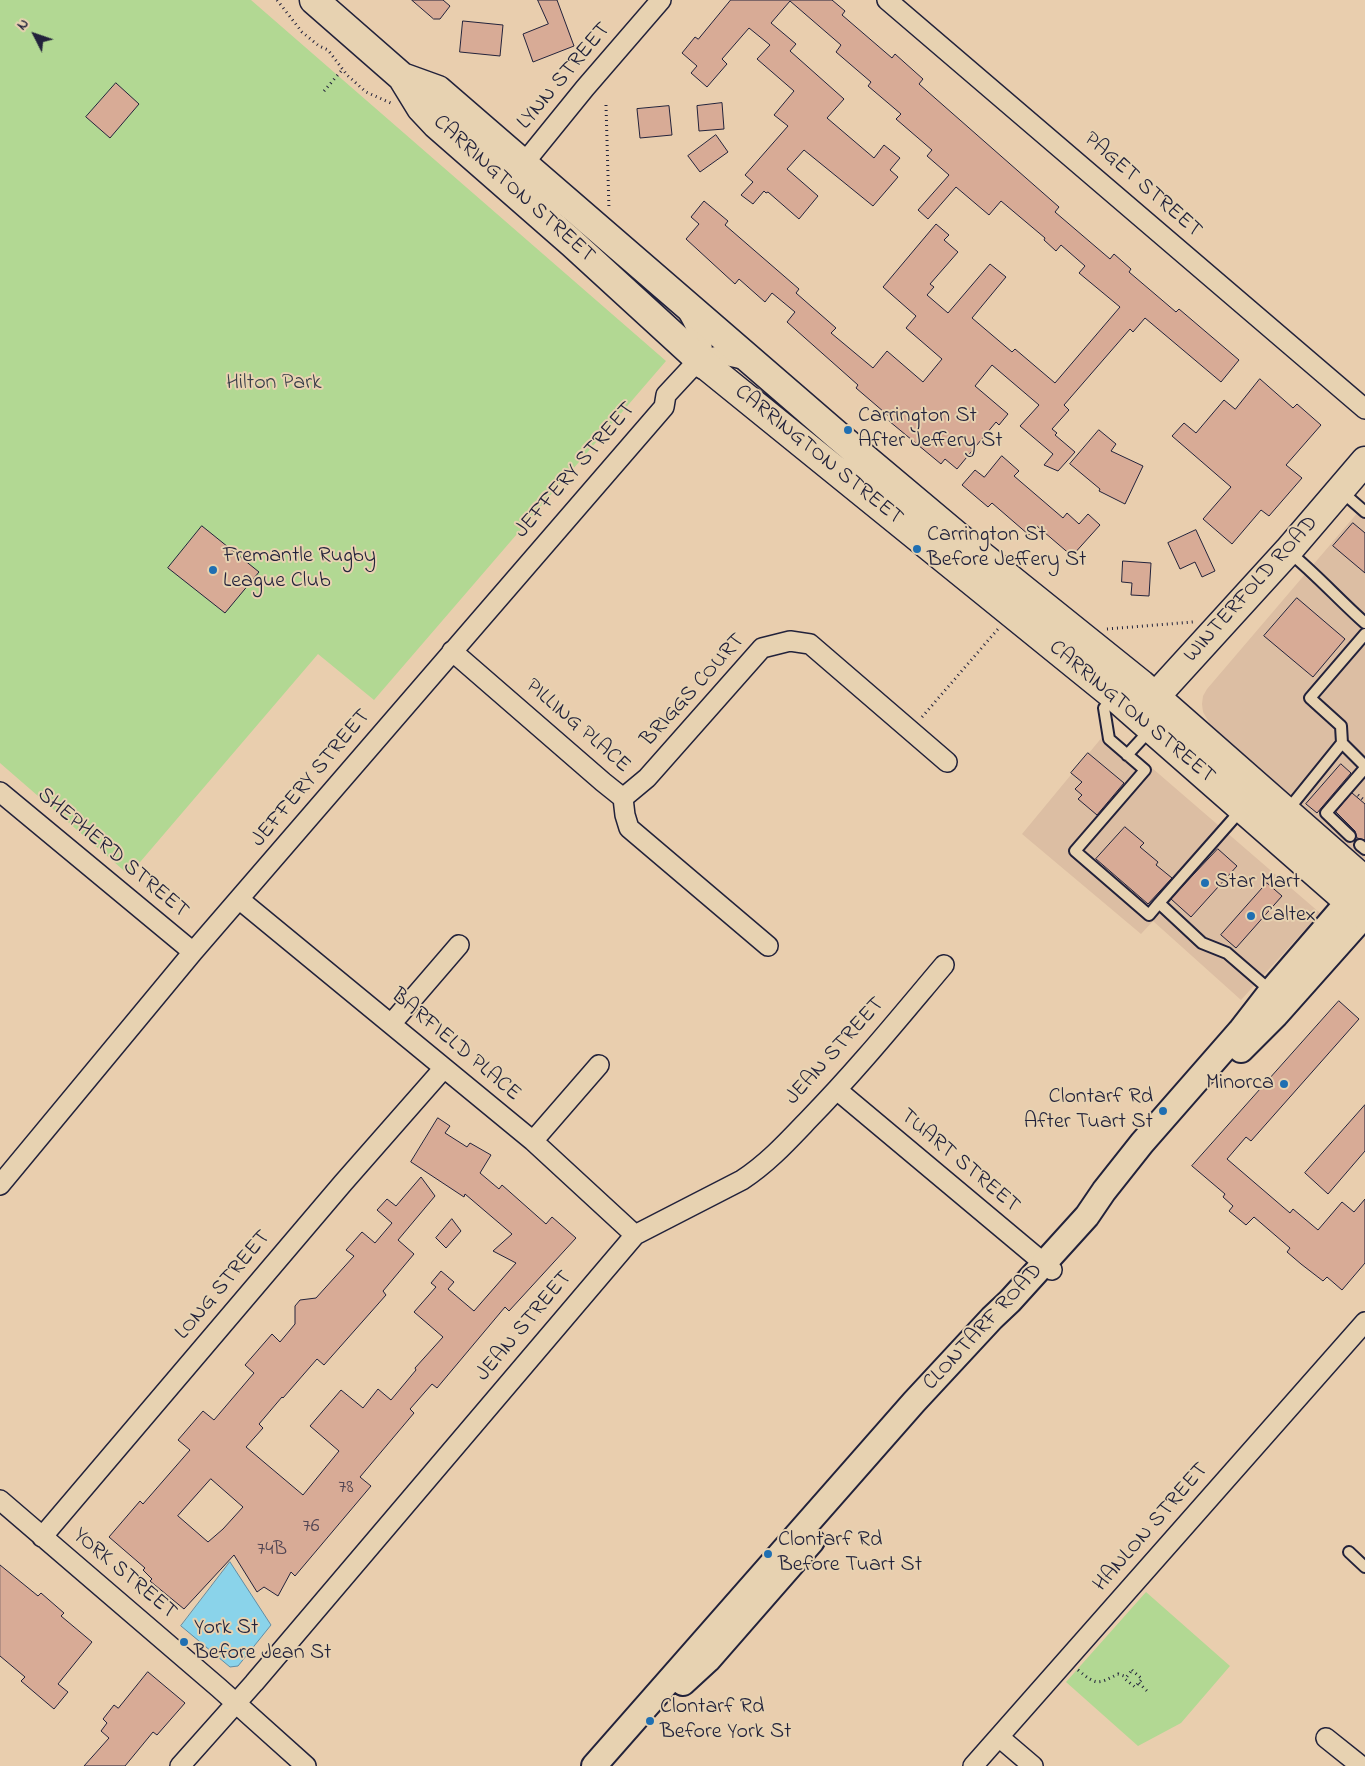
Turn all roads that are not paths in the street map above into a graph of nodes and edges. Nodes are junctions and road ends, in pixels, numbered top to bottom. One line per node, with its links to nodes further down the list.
1 (314, 0): 4 (main road, CARRINGTON STREET)
2 (662, 0): 5 (street, LYNN STREET)
3 (887, 0): 10 (street, PAGET STREET)
4 (402, 77): 5 (main road, CARRINGTON STREET); 6 (main road, CARRINGTON STREET)
5 (524, 164): 6 (street, LYNN STREET); 7 (main road, CARRINGTON STREET)
6 (506, 185): 9 (main road, CARRINGTON STREET)
7 (683, 301): 8 (main road, CARRINGTON STREET); 9 (street)
8 (751, 361): 9 (street, JEFFERY STREET); 18 (main road, CARRINGTON STREET)
9 (703, 363): 16 (street, JEFFERY STREET); 17 (main road, CARRINGTON STREET)
10 (1365, 408)
11 (1365, 461): 12 (main road, WINTERFOLD ROAD)
12 (1355, 496): 13 (main road, WINTERFOLD ROAD)
13 (1293, 555): 14 (lane); 18 (main road, WINTERFOLD ROAD)
14 (1365, 623)
15 (1365, 634): 19 (lane)
16 (452, 651): 26 (street, PILLING PLACE); 30 (street, JEFFERY STREET)
17 (1114, 696): 18 (main road, CARRINGTON STREET); 20 (lane)
18 (1154, 713): 20 (lane); 27 (main road, CARRINGTON STREET); 28 (main road, CARRINGTON STREET)
19 (1342, 744): 21 (lane); 28 (lane)
20 (1128, 755): 32 (lane)
21 (1354, 755): 22 (lane); 24 (lane)
22 (1365, 756)
23 (947, 762): 26 (street, BRIGGS COURT)
24 (1365, 767): 29 (lane)
25 (0, 792): 35 (street, SHEPHERD STREET)
26 (623, 798): 34 (street, PILLING PLACE)
27 (1242, 809): 31 (main road, CARRINGTON STREET); 32 (lane)
28 (1287, 811): 31 (main road, CARRINGTON STREET)
29 (1350, 836)
30 (240, 900): 35 (street, JEFFERY STREET); 38 (street, BARFIELD PLACE)
31 (1362, 902): 37 (street, CLONTARF ROAD); 45 (street, CLONTARF ROAD)
32 (1159, 903): 37 (lane)
33 (459, 944): 38 (street)
34 (768, 946)
35 (193, 952): 43 (street, JEFFERY STREET)
36 (944, 965): 41 (street, JEAN STREET)
37 (1272, 991): 45 (street, CLONTARF ROAD)
38 (392, 1024): 40 (street, BARFIELD PLACE)
39 (599, 1064): 42 (street)
40 (444, 1068): 42 (street, BARFIELD PLACE); 48 (street, LONG STREET)
41 (837, 1090): 44 (street, JEAN STREET); 45 (street, TUART STREET)
42 (533, 1140): 44 (street, BARFIELD PLACE)
43 (0, 1185)
44 (635, 1235): 51 (street, JEAN STREET)
45 (1048, 1267): 56 (street, CLONTARF ROAD); 57 (street, CLONTARF ROAD)
46 (1365, 1322): 52 (street, HANLON STREET)
47 (0, 1500): 48 (street, YORK STREET)
48 (42, 1537): 51 (street, YORK STREET)
49 (1348, 1552): 50 (lane)
50 (1365, 1567)
51 (236, 1703): 54 (street, JEAN STREET); 55 (street, YORK STREET)
52 (999, 1738): 58 (street, HANLON STREET); 59 (street)
53 (1326, 1738): 60 (street)
54 (180, 1766)
55 (306, 1766)
56 (594, 1766)
57 (614, 1766)
58 (974, 1766)
59 (1033, 1766)
60 (1361, 1766)

